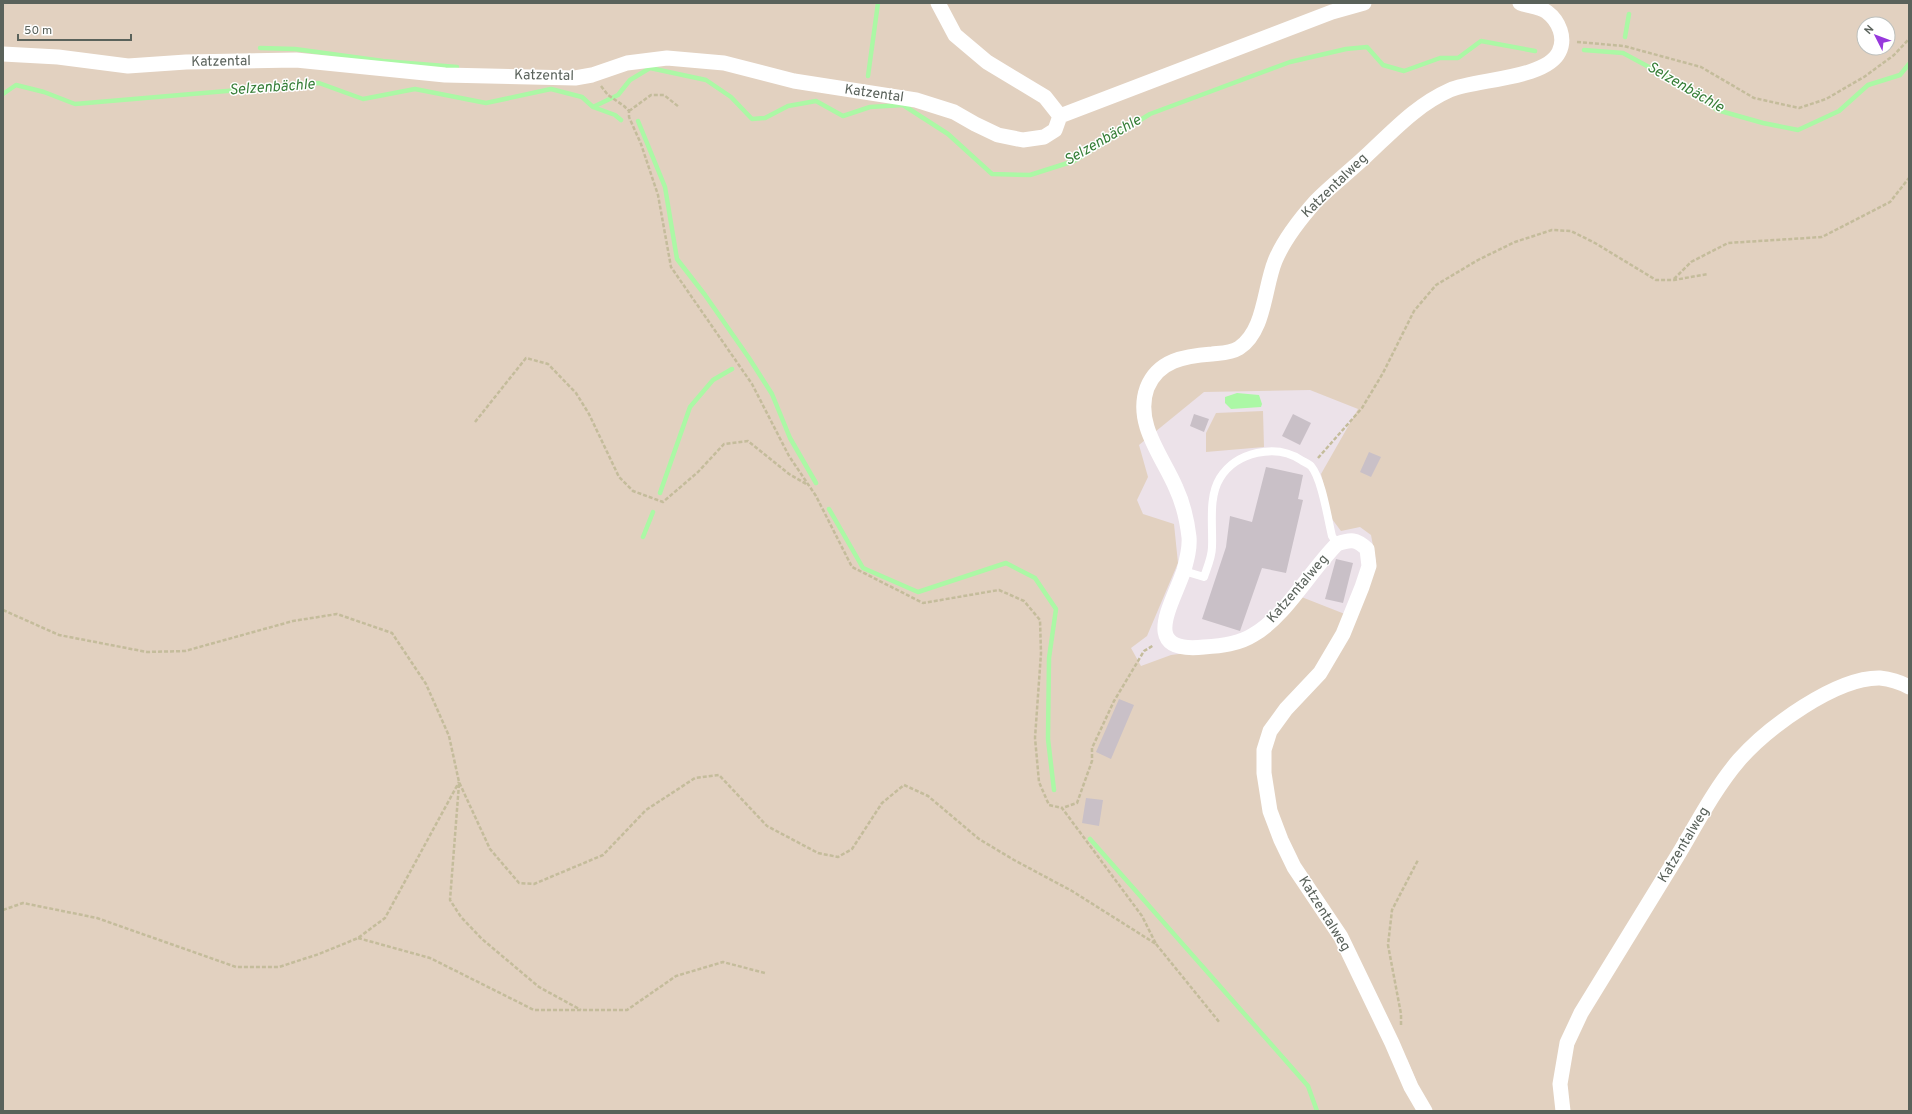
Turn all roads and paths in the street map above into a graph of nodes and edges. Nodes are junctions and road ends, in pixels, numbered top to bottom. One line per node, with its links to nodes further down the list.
1 (938, 3): 10 (street)
2 (1364, 3): 10 (street)
3 (1520, 3): 4 (street)
4 (1562, 35): 5 (path); 18 (street, Katzentalweg)
5 (1909, 39)
6 (3, 54): 10 (street, Katzental)
7 (608, 95): 9 (path)
8 (679, 108): 9 (path)
9 (629, 111): 16 (path)
10 (1060, 116)
11 (1909, 178): 13 (path)
12 (1708, 274): 13 (path)
13 (1674, 280): 15 (path)
14 (475, 422): 16 (path)
15 (1311, 466): 17 (lane); 18 (lane)
16 (809, 485): 23 (path)
17 (1337, 544): 20 (street, Katzentalweg); 31 (street, Katzentalweg)
18 (1184, 571): 20 (street, Katzentalweg)
19 (3, 610): 22 (path)
20 (1166, 637): 23 (path)
21 (1909, 687): 33 (street, Katzentalweg)
22 (459, 782): 26 (path); 27 (path); 29 (path)
23 (1062, 808): 27 (path)
24 (1418, 860): 31 (path)
25 (3, 910): 26 (path)
26 (358, 938): 29 (path)
27 (1156, 944): 30 (path)
28 (765, 973): 29 (path)
29 (582, 1011)
30 (1220, 1022)
31 (1392, 1043): 32 (street, Katzentalweg)
32 (1425, 1111)
33 (1563, 1111)

